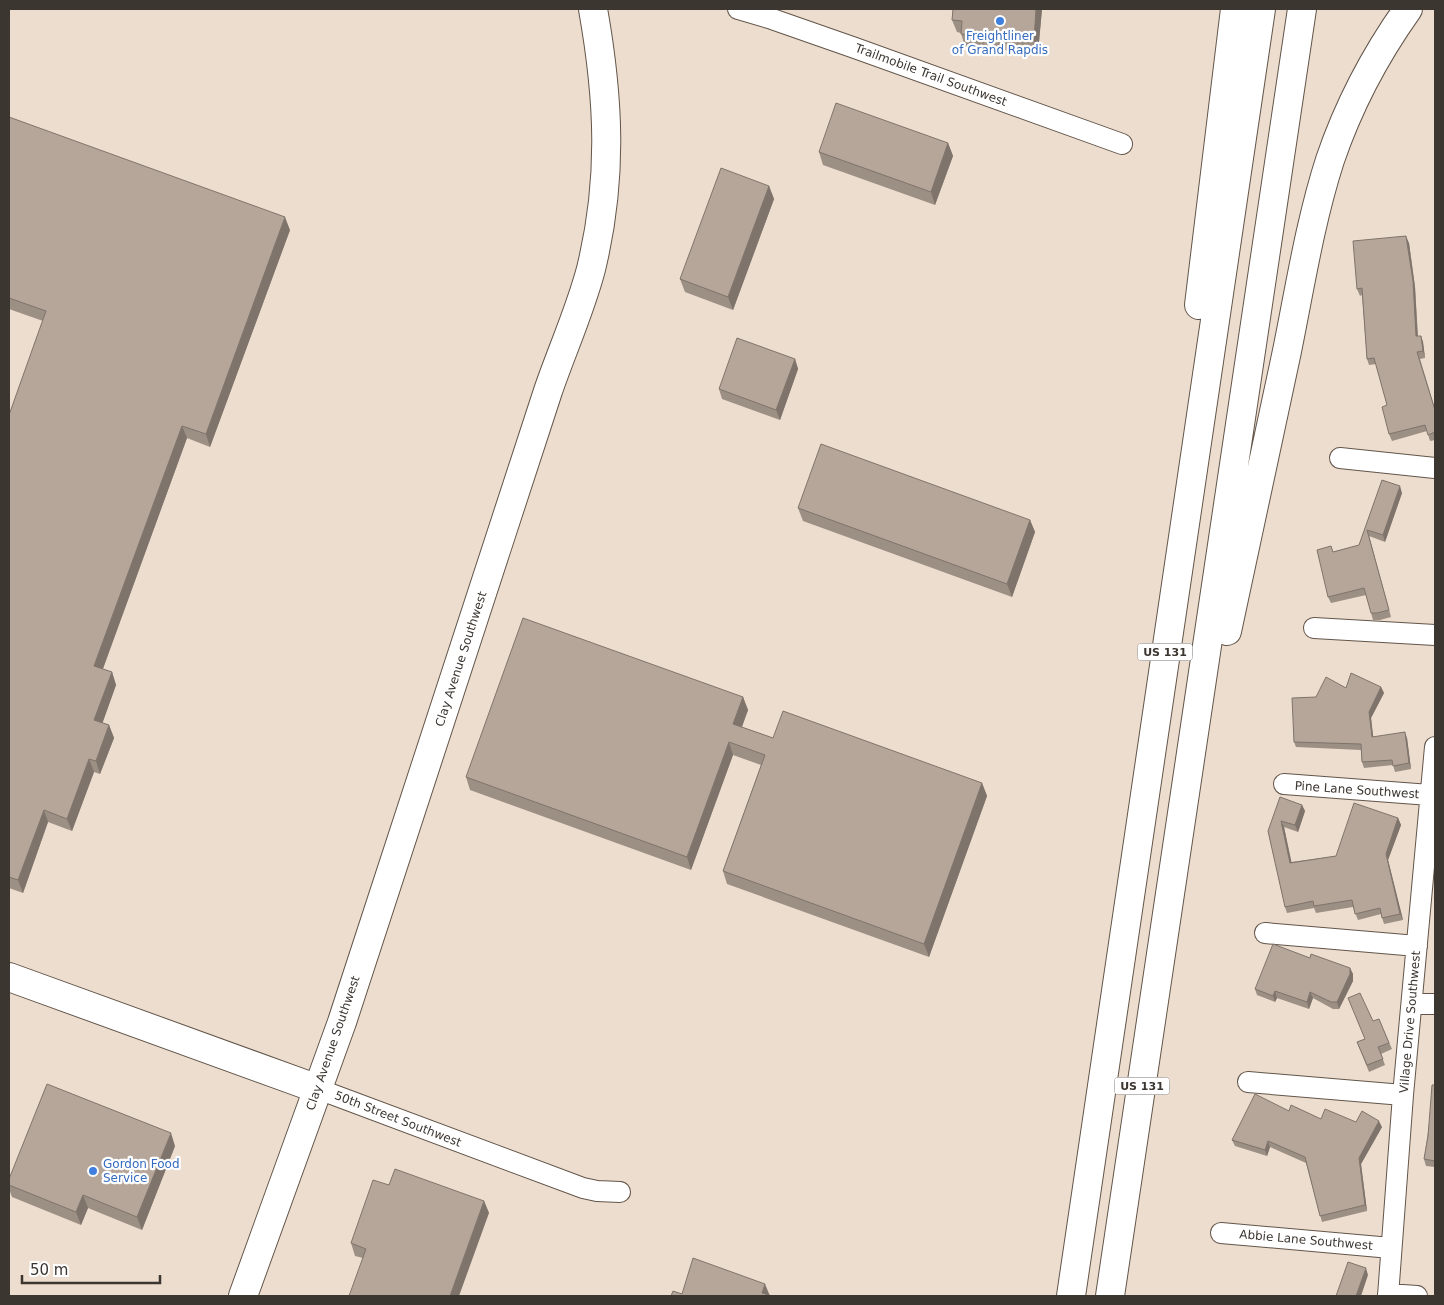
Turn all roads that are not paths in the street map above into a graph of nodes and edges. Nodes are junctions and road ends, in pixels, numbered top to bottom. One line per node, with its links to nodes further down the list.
1 (593, 9): 23 (main road, Clay Avenue Southwest)
2 (738, 9): 7 (street, Trailmobile Trail Southwest)
3 (1235, 9): 10 (main road)
4 (1262, 9): 10 (main road, US 131)
5 (1302, 9): 16 (main road, US 131)
6 (1408, 9): 16 (main road)
7 (1122, 144)
8 (1340, 458): 9 (street)
9 (1435, 468)
10 (1173, 600): 30 (main road, US 131)
11 (1314, 628): 12 (street)
12 (1435, 635)
13 (1435, 747): 15 (street, Village Drive Southwest)
14 (1284, 784): 15 (street, Pine Lane Southwest)
15 (1430, 795): 18 (street, Village Drive Southwest)
16 (1174, 875): 31 (main road, US 131)
17 (1265, 933): 18 (street)
18 (1417, 946): 20 (street, Village Drive Southwest)
19 (9, 977): 23 (main road, 50th Street Southwest)
20 (1412, 1004): 21 (street); 24 (street, Village Drive Southwest)
21 (1435, 1004)
22 (1248, 1082): 24 (street)
23 (318, 1089): 25 (street, 50th Street Southwest); 29 (main road, Clay Avenue Southwest)
24 (1403, 1095): 27 (street, Village Drive Southwest)
25 (620, 1192)
26 (1221, 1233): 27 (street, Abbie Lane Southwest)
27 (1391, 1248): 28 (street, Village Drive Southwest)
28 (1388, 1295): 32 (street)
29 (243, 1296)
30 (1071, 1296)
31 (1110, 1296)
32 (1417, 1296)

